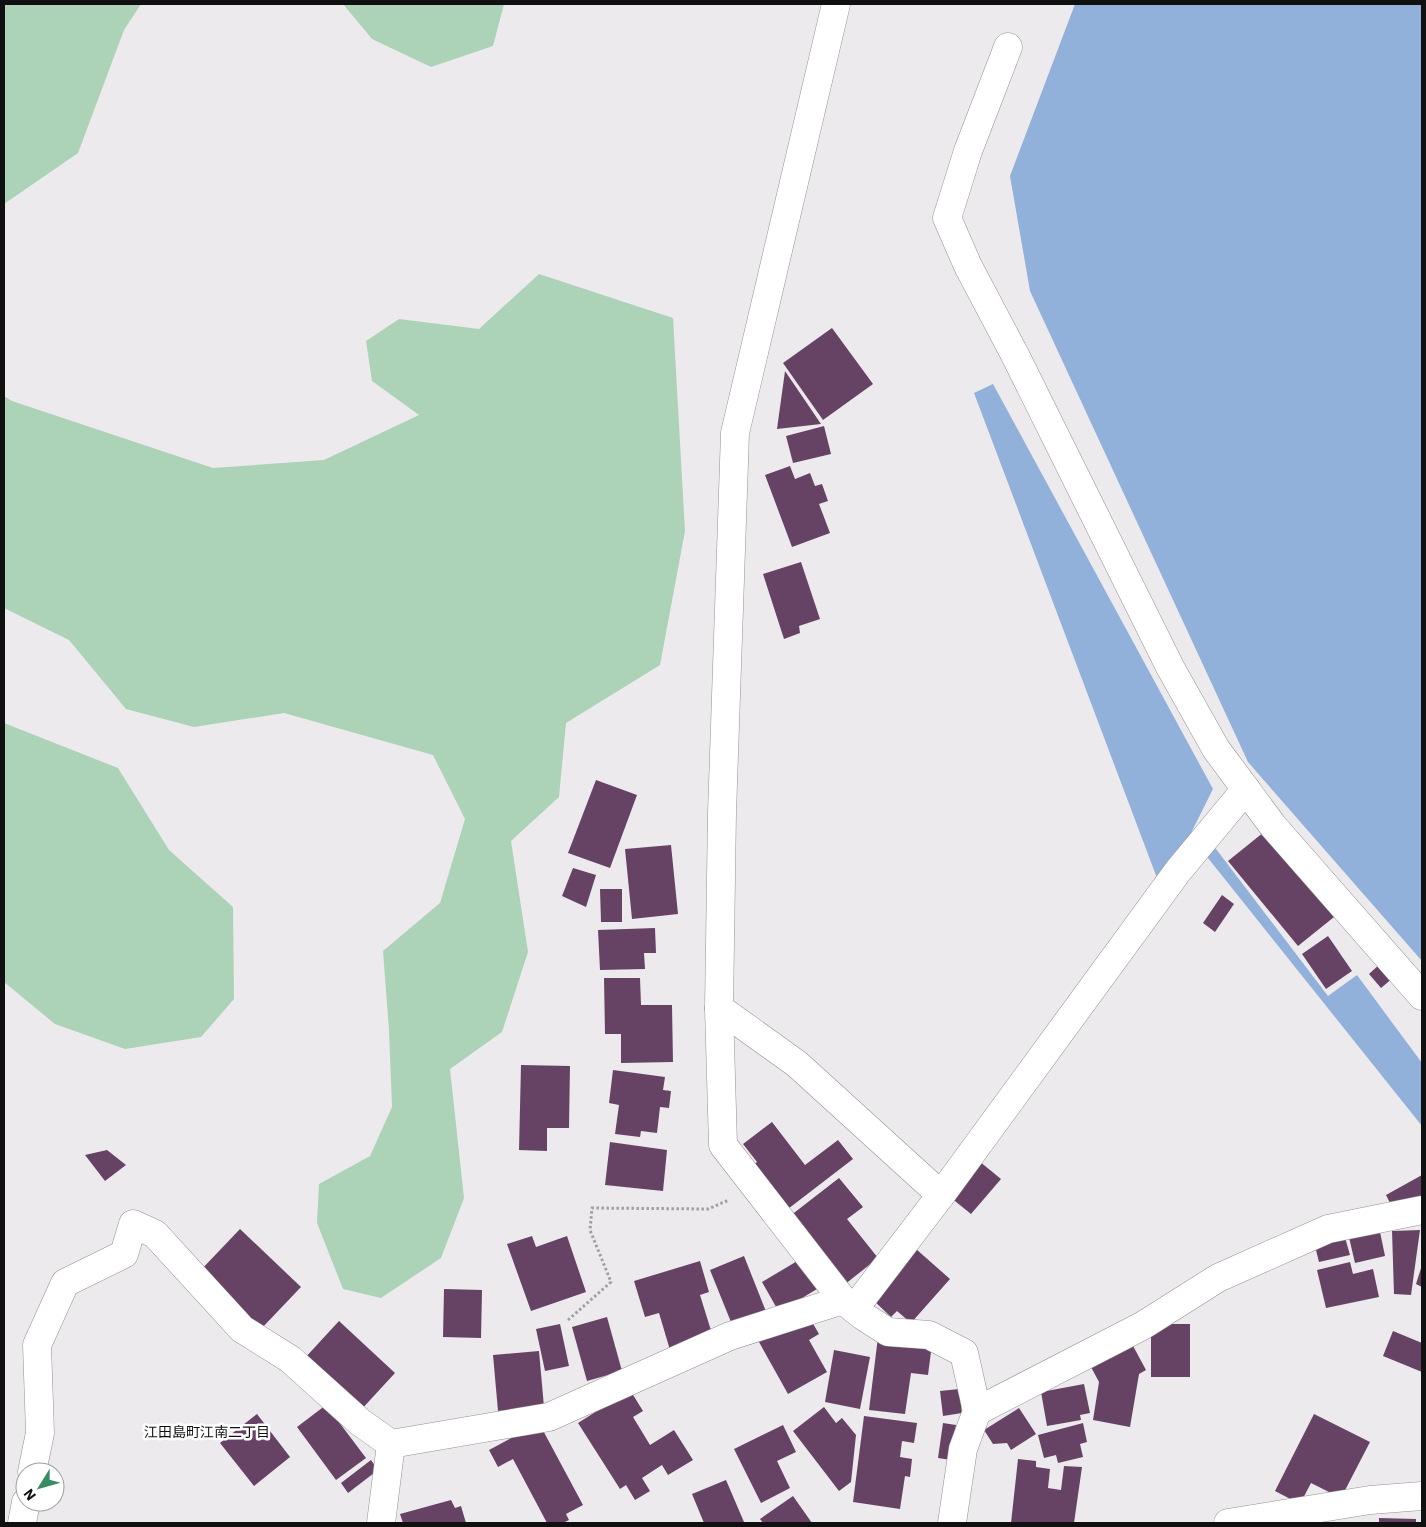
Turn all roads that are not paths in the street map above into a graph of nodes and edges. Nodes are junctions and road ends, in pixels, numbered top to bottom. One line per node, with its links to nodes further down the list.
1 (836, 4): 5 (street)
2 (1008, 47): 3 (street)
3 (1246, 789): 4 (street); 6 (street)
4 (1422, 996)
5 (720, 1008): 6 (street); 8 (street)
6 (940, 1195): 8 (street)
7 (1422, 1210): 9 (street)
8 (848, 1305): 9 (street); 10 (street)
9 (977, 1411): 14 (street)
10 (392, 1444): 11 (street); 13 (street)
11 (34, 1462)
12 (1422, 1496): 15 (street)
13 (381, 1523)
14 (952, 1523)
15 (1228, 1523)

